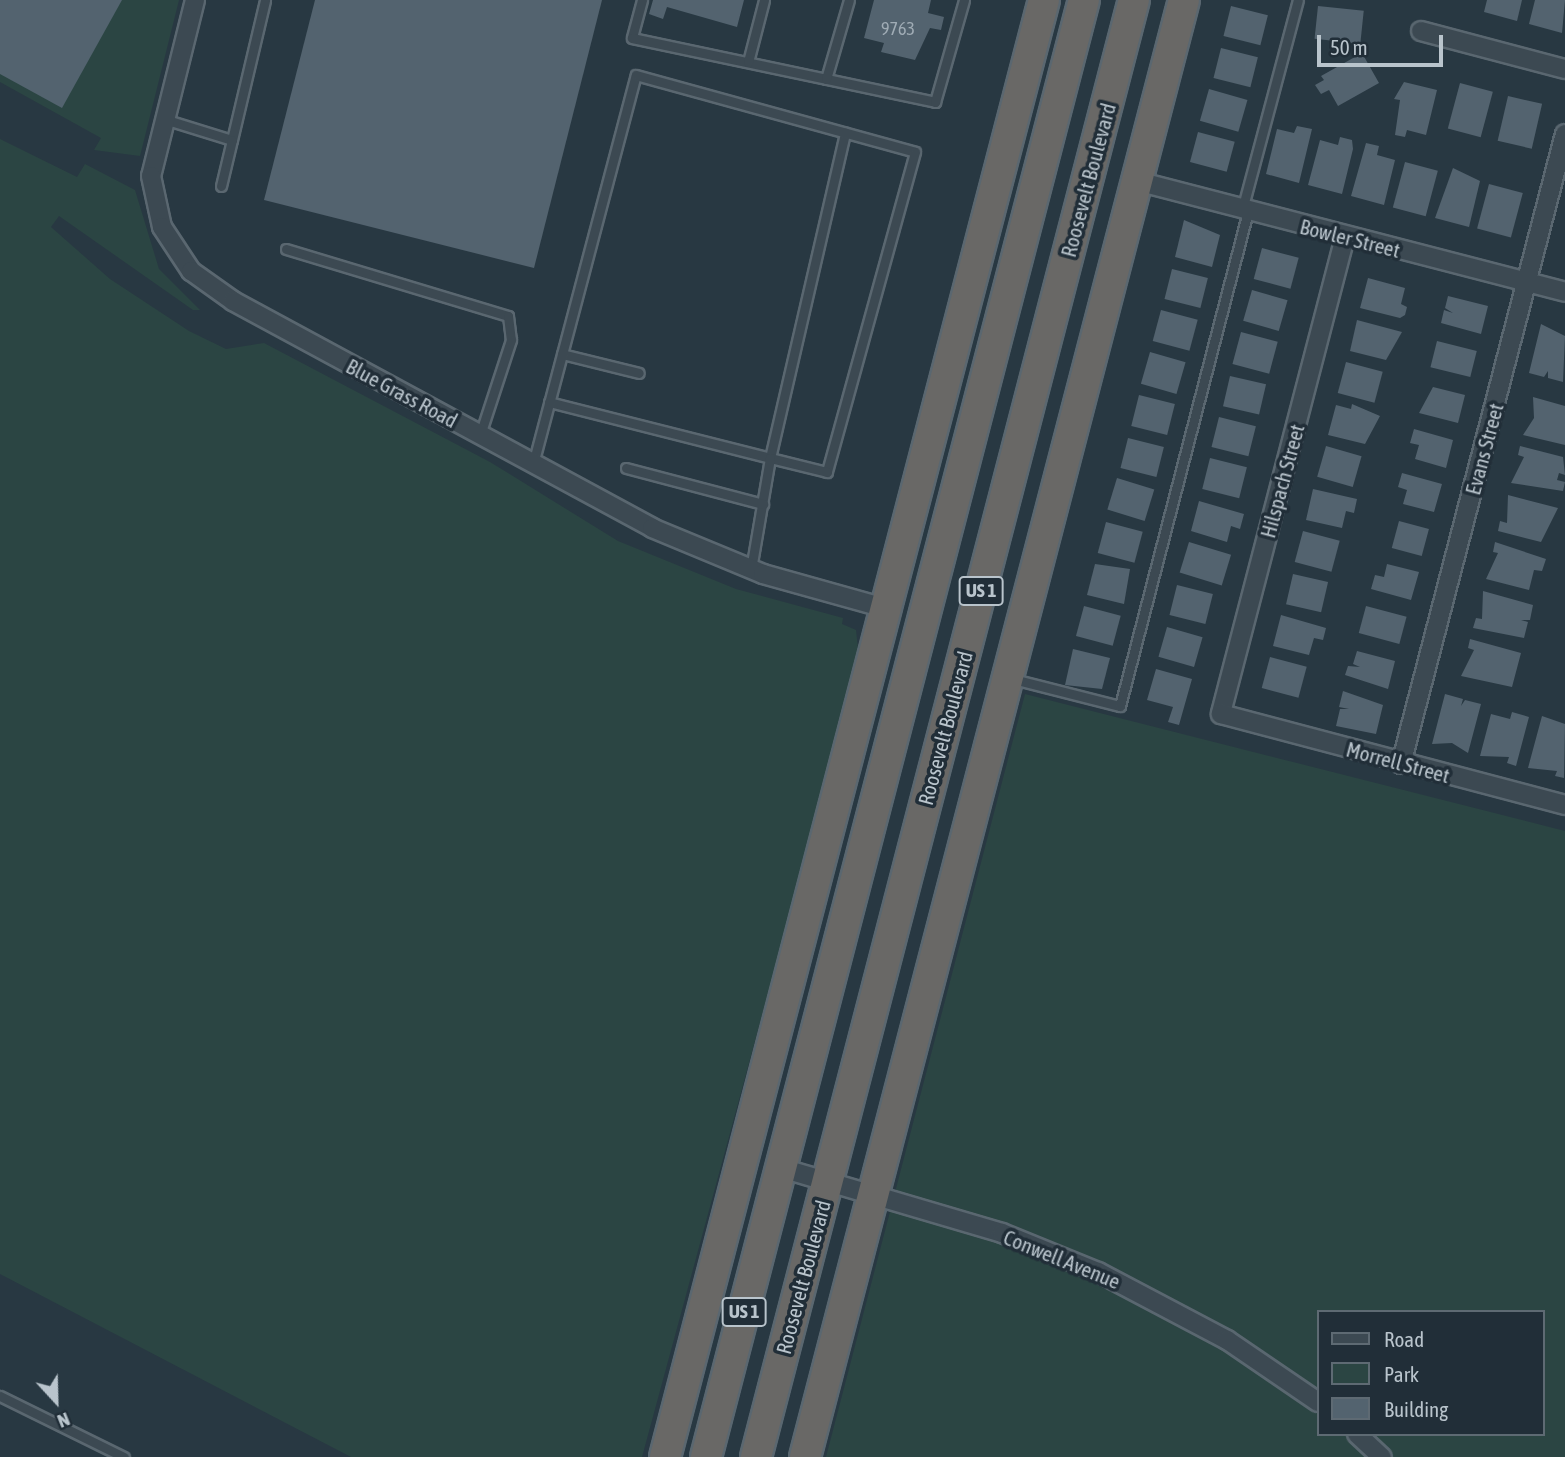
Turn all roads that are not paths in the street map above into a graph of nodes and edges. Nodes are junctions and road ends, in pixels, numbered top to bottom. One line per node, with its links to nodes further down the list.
1 (195, 0): 18 (street, Blue Grass Road)
2 (265, 0): 21 (lane)
3 (642, 0): 15 (lane)
4 (764, 0): 15 (lane)
5 (849, 0): 17 (lane)
6 (964, 0): 17 (lane)
7 (1044, 0): 14 (highway, US 1)
8 (1054, 0): 14 (highway)
9 (1084, 0): 43 (highway, US 1)
10 (1134, 0): 44 (highway, Roosevelt Boulevard / US 1)
11 (1184, 0): 22 (highway, US 1)
12 (1298, 0): 24 (lane)
13 (1421, 31): 16 (street)
14 (1033, 39): 38 (highway, US 1)
15 (748, 62): 17 (lane)
16 (1565, 69)
17 (826, 79)
18 (164, 119): 21 (lane); 32 (street, Blue Grass Road)
19 (845, 133): 29 (lane); 33 (lane); 33 (lane)
20 (1565, 134): 27 (street, Evans Street)
21 (232, 140): 23 (lane)
22 (1136, 181): 24 (street, Bowler Street); 39 (highway, US 1)
23 (221, 186)
24 (1245, 210): 25 (street, Bowler Street); 39 (lane)
25 (1345, 237): 27 (street, Bowler Street); 40 (street, Hilspach Street)
26 (286, 249): 32 (lane)
27 (1527, 282): 28 (street, Bowler Street); 41 (street, Evans Street)
28 (1565, 292)
29 (562, 354): 30 (lane); 31 (lane)
30 (639, 373)
31 (549, 402): 33 (lane); 34 (lane)
32 (480, 435): 34 (street, Blue Grass Road)
33 (770, 458): 36 (lane)
34 (533, 464): 37 (street, Blue Grass Road)
35 (626, 468): 36 (lane)
36 (762, 504): 37 (lane)
37 (751, 569): 38 (street, Blue Grass Road)
38 (886, 608): 50 (highway, US 1)
39 (1008, 677): 45 (highway, US 1)
40 (1231, 717): 41 (street, Morrell Street)
41 (1401, 764): 42 (street, Morrell Street)
42 (1565, 804)
43 (781, 1168): 44 (street, Conwell Avenue); 51 (highway, US 1)
44 (827, 1182): 45 (street, Conwell Avenue); 52 (highway, Roosevelt Boulevard / US 1)
45 (873, 1196): 47 (street, Conwell Avenue); 53 (highway, US 1)
46 (0, 1396): 49 (lane)
47 (1316, 1401)
48 (1359, 1436): 54 (street)
49 (124, 1457)
50 (665, 1457)
51 (706, 1457)
52 (756, 1457)
53 (805, 1457)
54 (1382, 1457)

